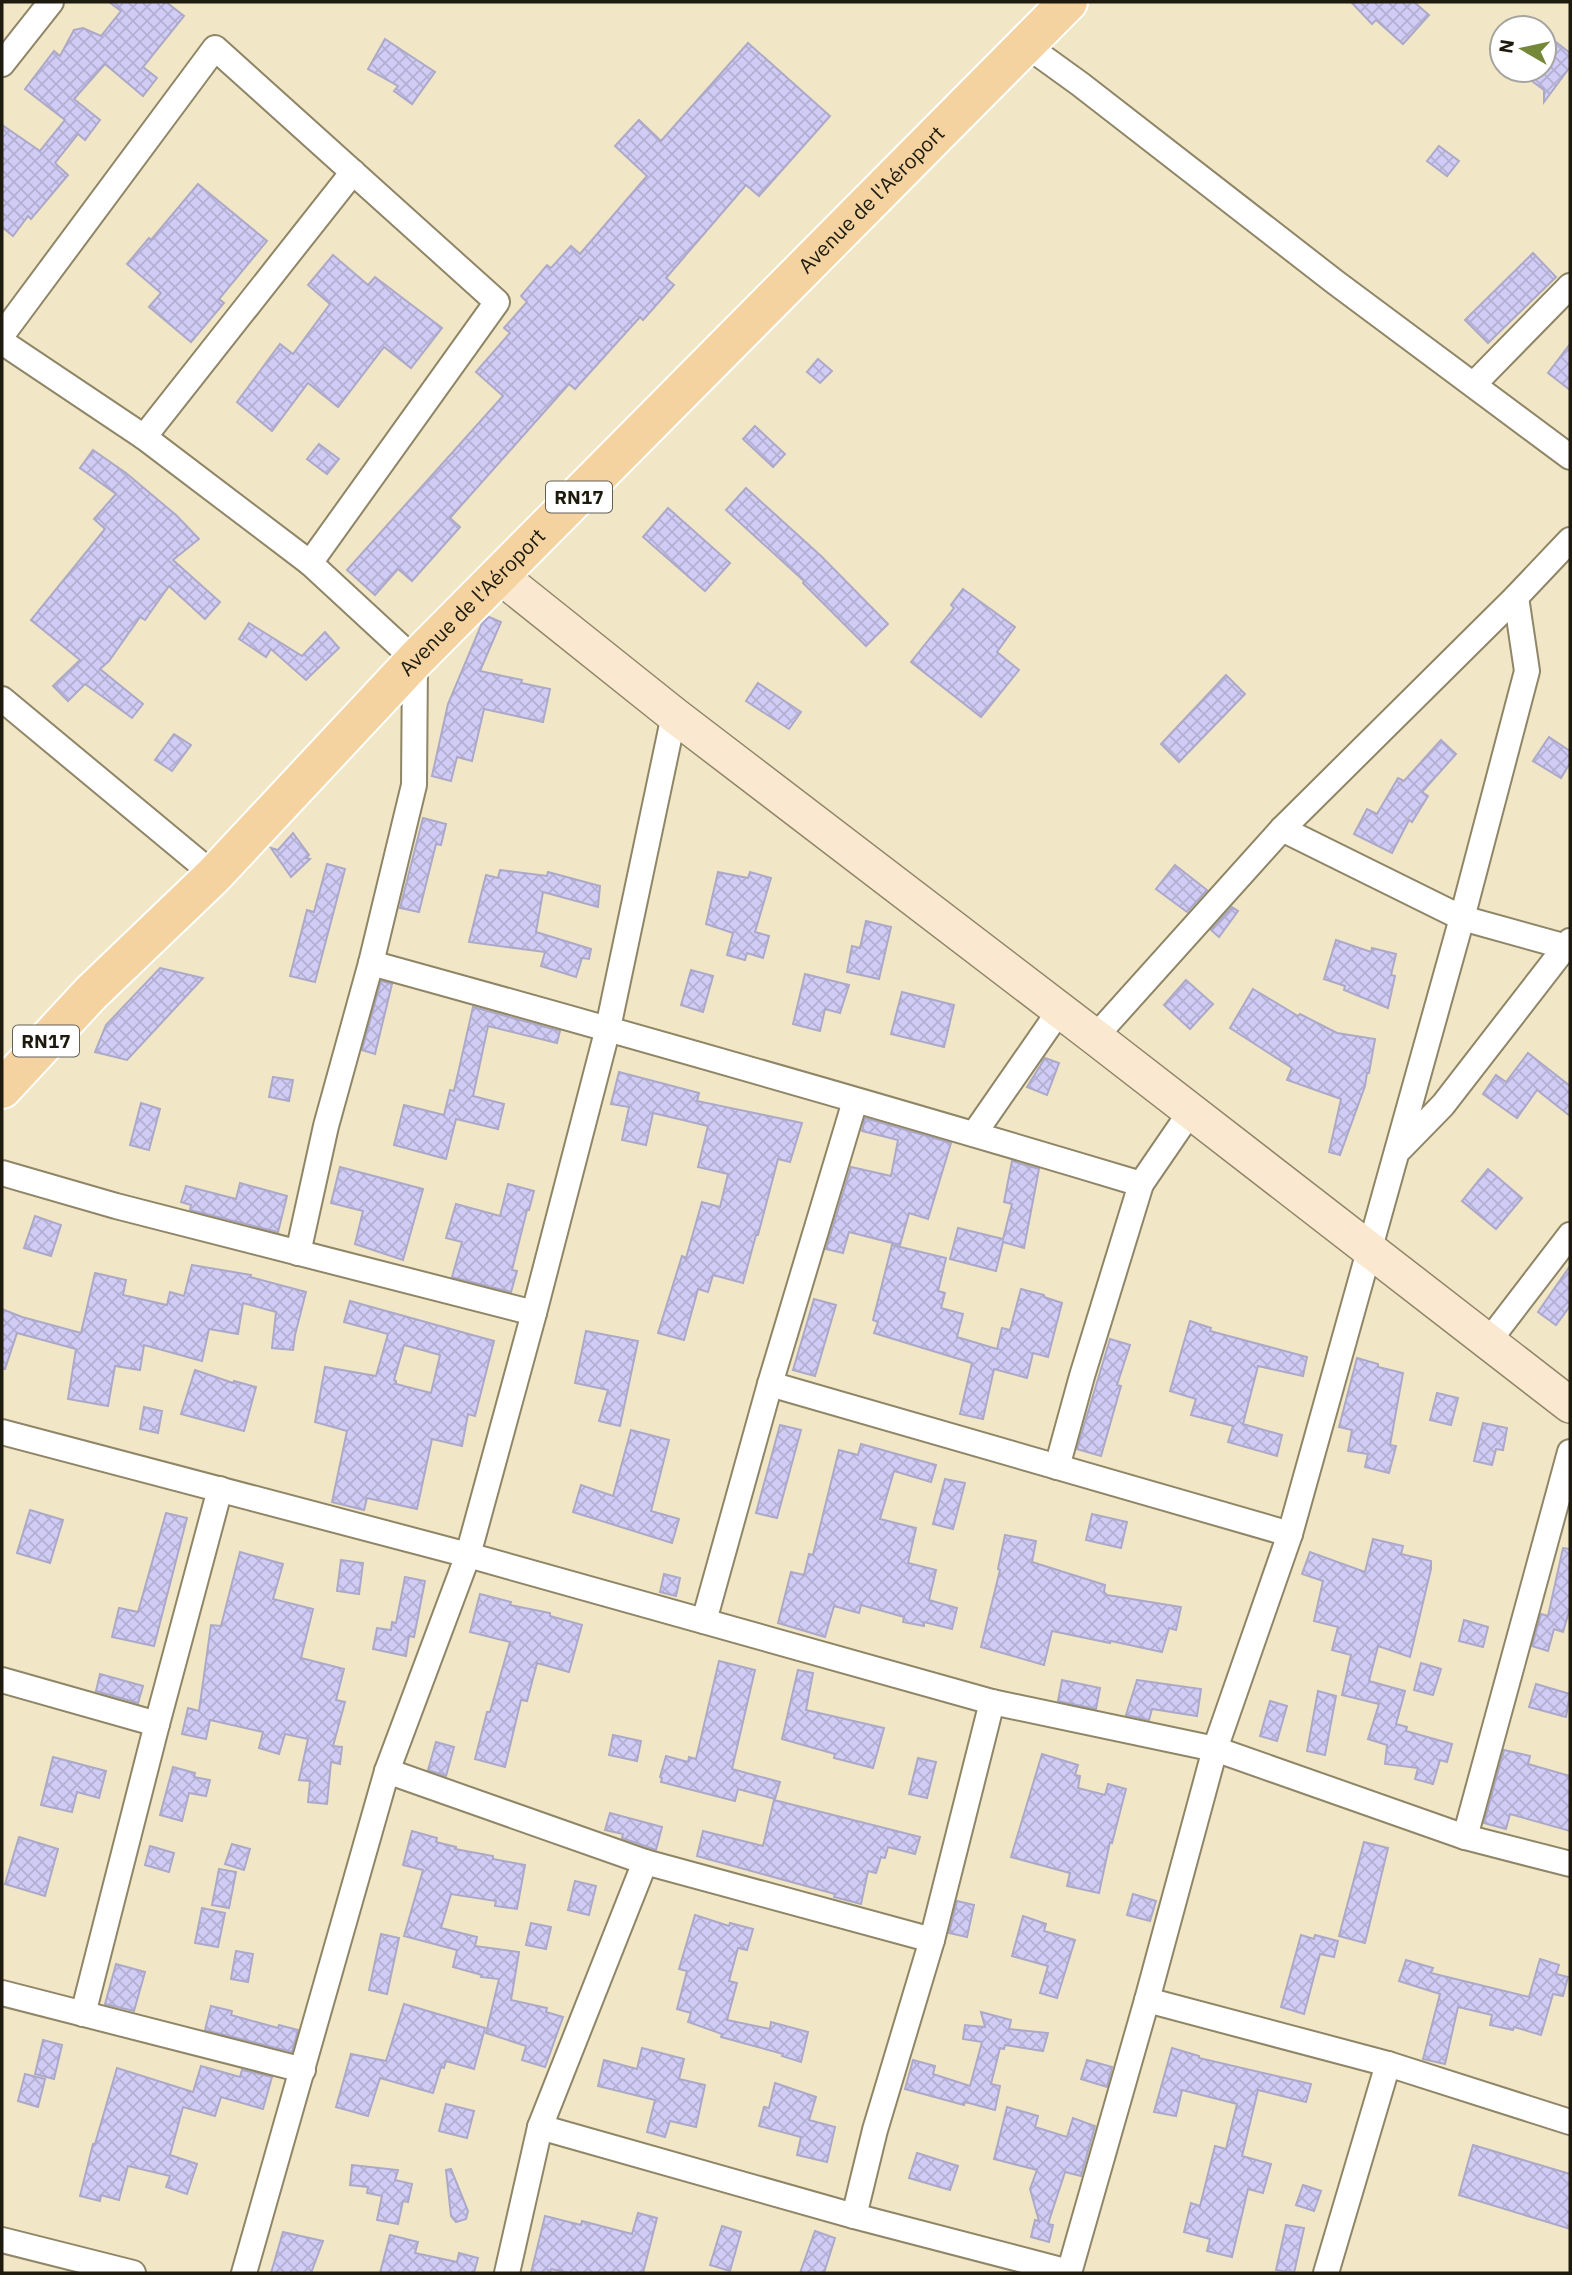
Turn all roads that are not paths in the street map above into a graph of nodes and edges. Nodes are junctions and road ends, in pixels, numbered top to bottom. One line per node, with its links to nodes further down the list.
1 (51, 2): 4 (street)
2 (1068, 2): 3 (main road, Avenue de l'Aéroport / RN17)
3 (1026, 45): 9 (street); 14 (main road, Avenue de l'Aéroport / RN17)
4 (2, 64)
5 (353, 172): 7 (street); 10 (street); 13 (street)
6 (1570, 286): 9 (street)
7 (2, 335)
8 (2, 342): 10 (street)
9 (1474, 384): 11 (street)
10 (144, 437): 13 (street)
11 (1570, 457)
12 (1570, 540): 15 (street)
13 (310, 564): 16 (street)
14 (500, 576): 16 (main road, Avenue de l'Aéroport / RN17); 18 (street)
15 (1516, 597): 19 (street); 21 (street)
16 (415, 660): 20 (main road, Avenue de l'Aéroport / RN17); 23 (street)
17 (2, 699): 20 (street)
18 (674, 715): 24 (street); 25 (street)
19 (1282, 829): 21 (street); 26 (street)
20 (214, 875): 27 (main road, Avenue de l'Aéroport / RN17)
21 (1462, 918): 22 (street); 31 (street)
22 (1569, 945): 31 (street)
23 (371, 963): 25 (street); 36 (street)
24 (1060, 1010): 26 (street); 30 (street)
25 (608, 1028): 28 (street); 37 (street)
26 (1095, 1037): 29 (street)
27 (2, 1089)
28 (855, 1101): 30 (street); 39 (street)
29 (1191, 1111): 33 (street); 35 (street)
30 (974, 1134): 33 (street)
31 (1397, 1153): 35 (street)
32 (2, 1173): 36 (street)
33 (1141, 1184): 43 (street)
34 (1570, 1235): 38 (street)
35 (1370, 1250): 38 (street); 45 (street)
36 (298, 1253): 37 (street)
37 (534, 1313): 46 (street)
38 (1488, 1342): 40 (street)
39 (770, 1384): 43 (street); 47 (street)
40 (1570, 1405)
41 (2, 1432): 44 (street)
42 (1570, 1452): 53 (street)
43 (1057, 1467): 45 (street)
44 (220, 1489): 46 (street); 50 (street)
45 (1290, 1534): 51 (street)
46 (468, 1555): 47 (street); 52 (street)
47 (704, 1621): 49 (street)
48 (2, 1680): 50 (street)
49 (992, 1702): 51 (street); 56 (street)
50 (157, 1724): 59 (street)
51 (1215, 1749): 53 (street); 58 (street)
52 (387, 1771): 54 (street); 61 (street)
53 (1465, 1837): 55 (street)
54 (645, 1862): 56 (street); 63 (street)
55 (1570, 1864)
56 (932, 1940): 64 (street)
57 (2, 1993): 59 (street)
58 (1147, 2000): 60 (street); 66 (street)
59 (83, 2014): 61 (street)
60 (1388, 2064): 62 (street); 70 (street)
61 (303, 2070): 68 (street)
62 (1570, 2122)
63 (540, 2127): 64 (street); 69 (street)
64 (854, 2216): 66 (street)
65 (2, 2240): 67 (street)
66 (1069, 2272)
67 (134, 2273)
68 (244, 2273)
69 (507, 2273)
70 (1326, 2273)

